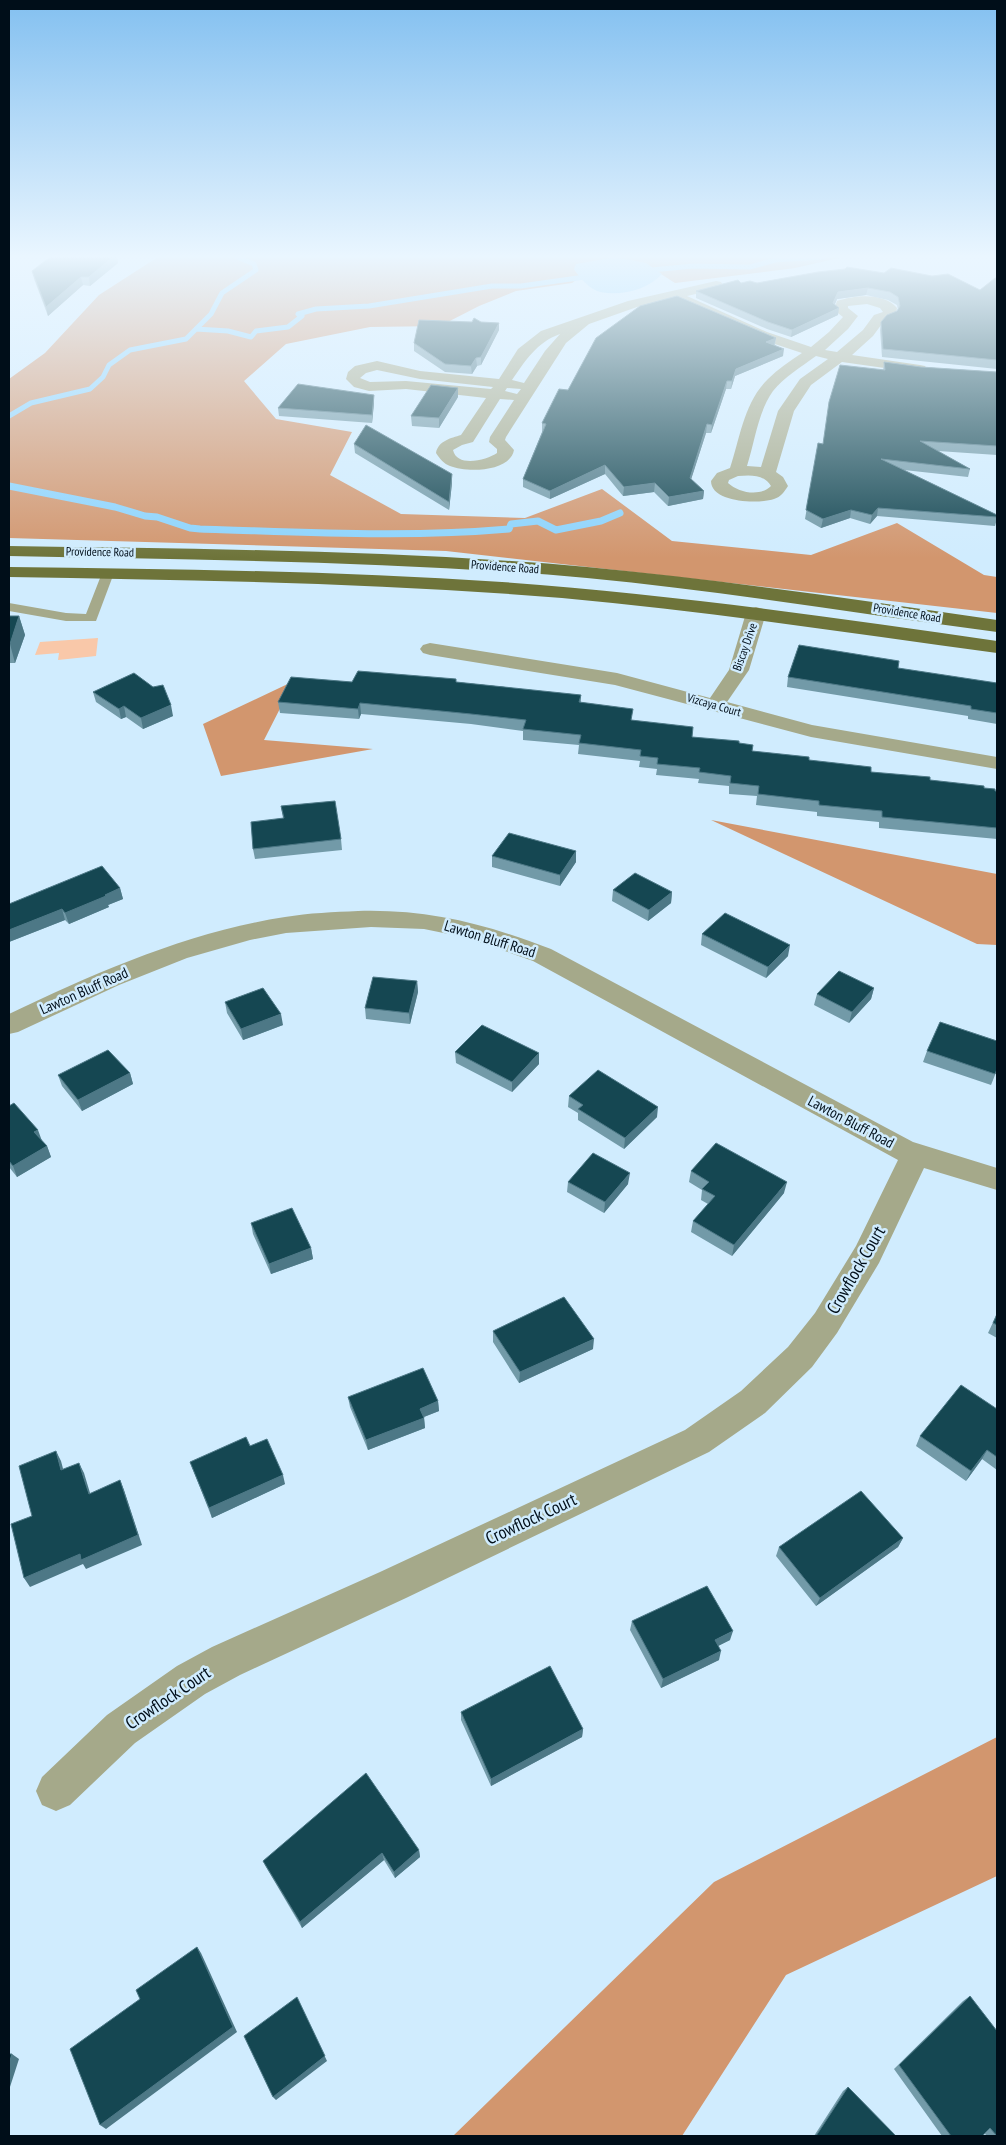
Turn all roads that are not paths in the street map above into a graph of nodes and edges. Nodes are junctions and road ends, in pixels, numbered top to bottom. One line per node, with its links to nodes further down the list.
1 (520, 357): 8 (street)
2 (549, 357): 9 (street)
3 (804, 357): 10 (street)
4 (838, 357): 5 (street); 11 (street)
5 (934, 370)
6 (406, 373): 7 (street); 7 (street); 8 (street)
7 (396, 385): 8 (street)
8 (499, 389): 9 (street); 12 (street)
9 (527, 392): 13 (street)
10 (757, 407): 11 (street); 14 (street)
11 (786, 411): 15 (street)
12 (467, 439): 13 (street); 13 (street)
13 (497, 442)
14 (737, 471): 15 (street); 15 (street)
15 (767, 474)
16 (9, 551): 21 (main road, Providence Road)
17 (9, 572): 18 (main road, Providence Road)
18 (108, 573): 19 (lane); 20 (main road, Providence Road)
19 (9, 607)
20 (756, 613): 22 (main road, Providence Road); 24 (street, Biscay Drive)
21 (997, 626)
22 (997, 647)
23 (430, 649): 24 (street, Vizcaya Court)
24 (715, 705): 25 (street, Vizcaya Court)
25 (997, 763)
26 (9, 1025): 27 (street, Lawton Bluff Road)
27 (916, 1154): 28 (street, Lawton Bluff Road); 29 (street, Crowflock Court)
28 (997, 1179)
29 (56, 1791)

